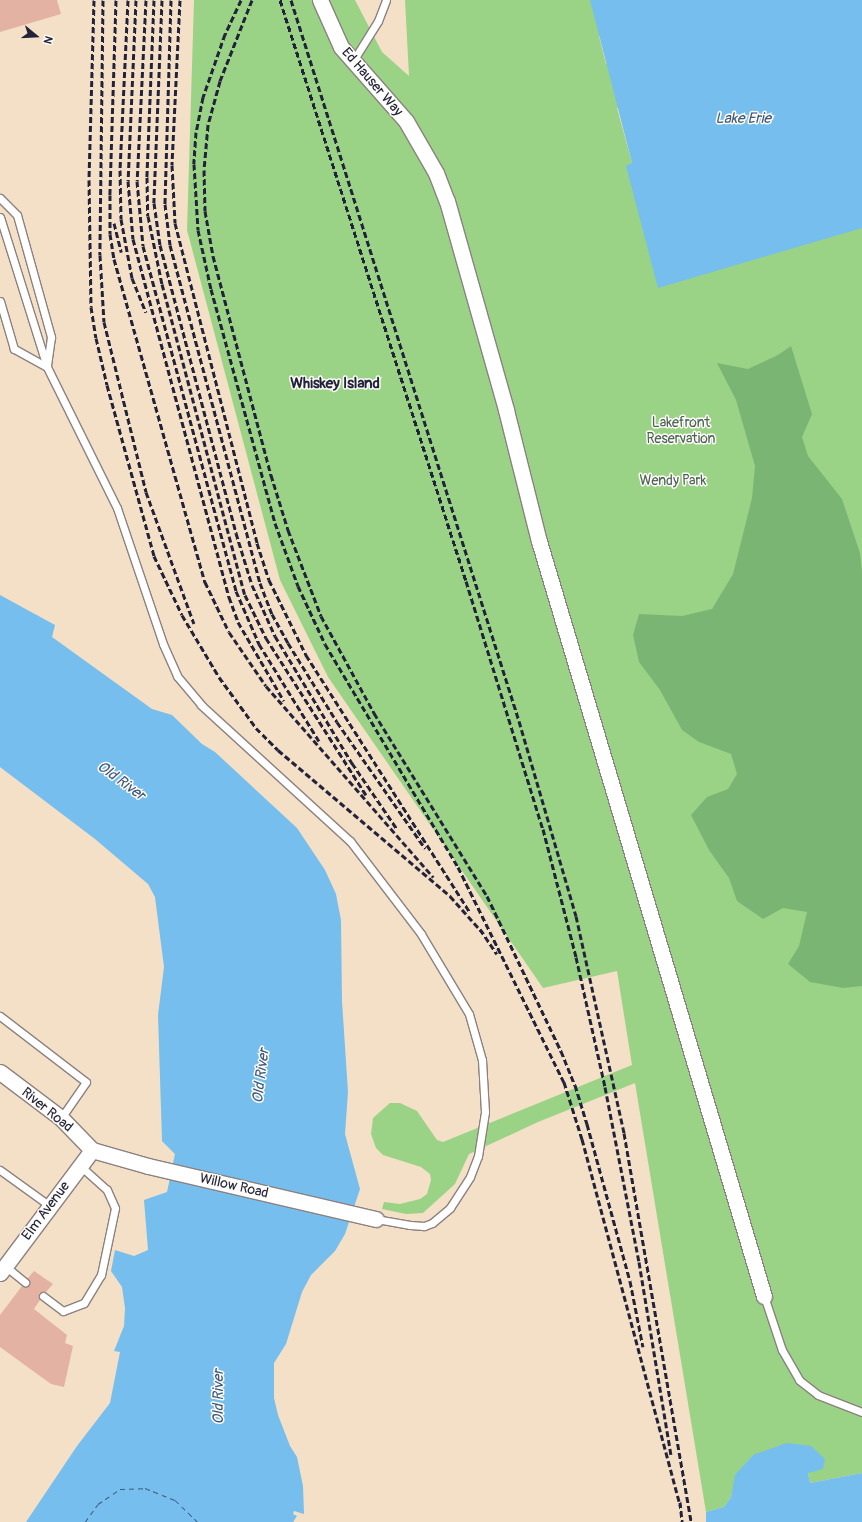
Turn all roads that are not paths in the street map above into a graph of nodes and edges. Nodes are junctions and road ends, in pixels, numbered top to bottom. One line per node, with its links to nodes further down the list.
1 (320, 0): 3 (street, Ed Hauser Way)
2 (386, 0): 3 (lane)
3 (353, 61): 19 (street, Ed Hauser Way)
4 (0, 198): 7 (lane)
5 (0, 217): 7 (lane)
6 (0, 301): 7 (lane)
7 (47, 366): 15 (lane)
8 (0, 1016): 10 (lane)
9 (0, 1072): 10 (street, River Road)
10 (61, 1118): 11 (street, River Road)
11 (92, 1150): 12 (street, Elm Avenue); 15 (street, Willow Road)
12 (80, 1166): 14 (street, Elm Avenue); 18 (lane)
13 (0, 1170): 14 (lane)
14 (50, 1206): 16 (street, Elm Avenue)
15 (376, 1219)
16 (2, 1270): 17 (lane)
17 (25, 1282)
18 (43, 1296)
19 (764, 1296): 20 (lane)
20 (862, 1412)

